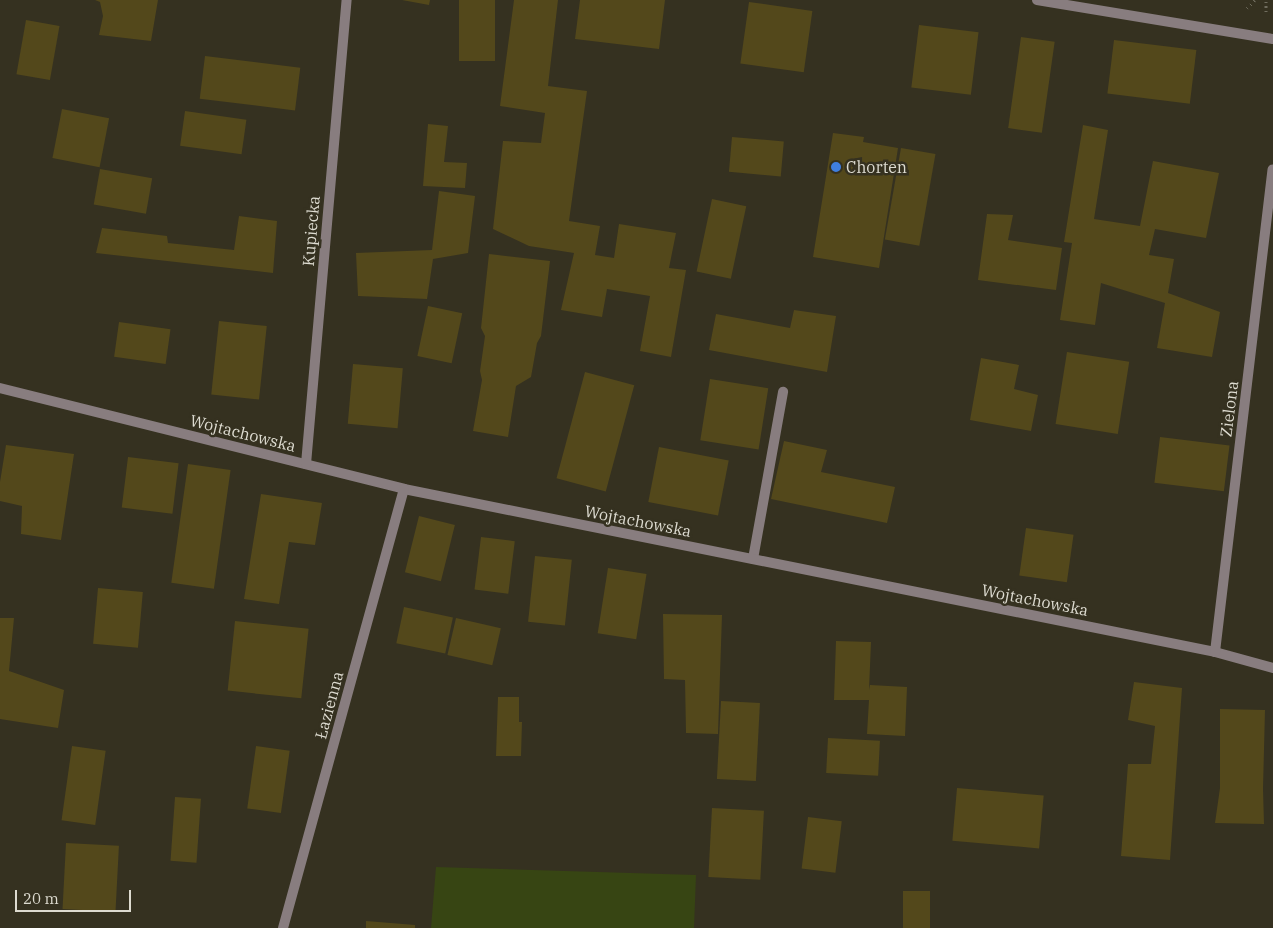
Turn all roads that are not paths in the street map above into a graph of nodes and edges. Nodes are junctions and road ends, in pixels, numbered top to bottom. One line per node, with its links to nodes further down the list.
1 (347, 0): 7 (street, Kupiecka)
2 (1037, 0): 3 (street)
3 (1273, 39)
4 (1273, 169): 10 (street, Zielona)
5 (0, 388): 7 (street, Wojtachowska)
6 (783, 392): 9 (street)
7 (306, 464): 8 (street, Wojtachowska)
8 (404, 489): 9 (street, Wojtachowska); 12 (street, Łazienna)
9 (753, 559): 10 (street, Wojtachowska)
10 (1215, 652): 11 (street, Wojtachowska)
11 (1273, 668)
12 (283, 928)

